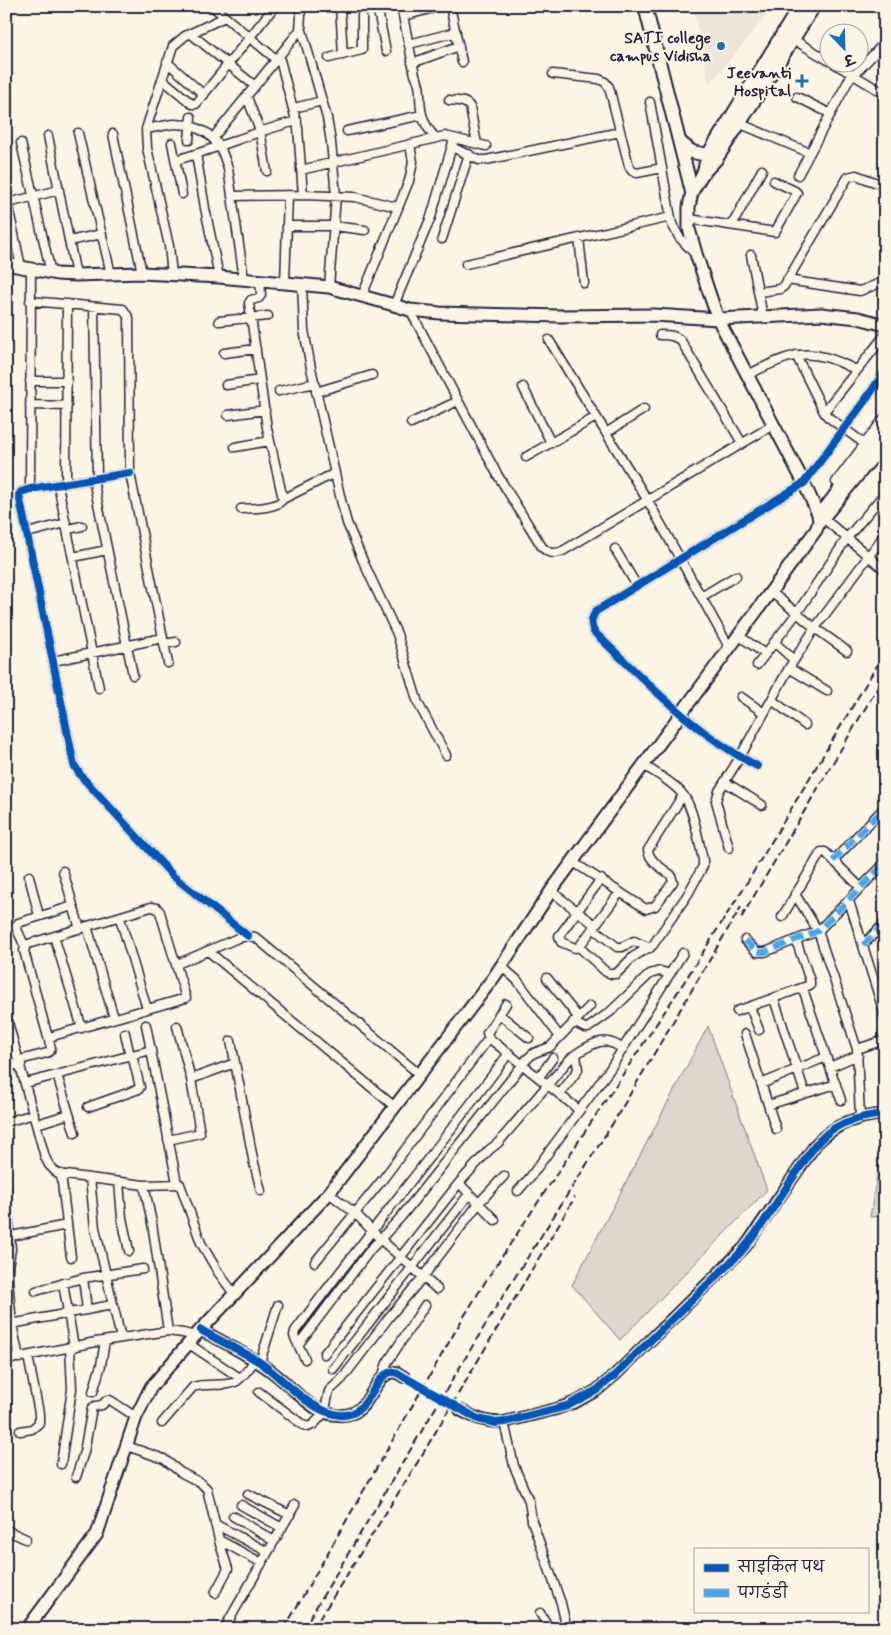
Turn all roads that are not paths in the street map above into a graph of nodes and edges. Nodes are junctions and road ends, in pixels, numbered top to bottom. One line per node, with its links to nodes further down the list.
1 (212, 6): 14 (street)
2 (226, 6): 14 (street)
3 (275, 6): 20 (street)
4 (299, 6): 16 (street)
5 (340, 6): 26 (street)
6 (362, 6): 26 (street)
7 (377, 6): 24 (street)
8 (401, 6): 15 (street)
9 (441, 6): 15 (street)
10 (450, 6): 17 (street)
11 (645, 6): 61 (main road)
12 (800, 6): 19 (main road)
13 (814, 6): 19 (main road)
14 (223, 15): 18 (street); 20 (street)
15 (404, 16): 22 (street)
16 (301, 27): 27 (street); 43 (street)
17 (456, 32): 22 (street); 23 (street)
18 (190, 33): 29 (street); 32 (street)
19 (788, 37): 25 (street); 50 (main road)
20 (250, 38): 27 (street); 32 (street)
21 (885, 42): 35 (street)
22 (409, 44): 31 (street)
23 (459, 46): 30 (street); 31 (street)
24 (386, 51)
25 (818, 54)
26 (343, 55): 28 (street)
27 (278, 58): 37 (street); 45 (street)
28 (329, 58)
29 (167, 62): 36 (street); 39 (street)
30 (462, 62)
31 (412, 63): 47 (street)
32 (228, 65): 37 (street); 39 (street)
33 (848, 72): 35 (street)
34 (553, 74): 55 (street)
35 (853, 75): 38 (street); 46 (street)
36 (162, 79): 39 (street); 51 (street)
37 (255, 86): 40 (street)
38 (885, 94)
39 (204, 95)
40 (247, 96): 52 (street); 58 (street)
41 (797, 98): 46 (street)
42 (448, 100): 66 (street)
43 (322, 101): 45 (street); 74 (street)
44 (650, 102): 75 (street)
45 (294, 108): 49 (street)
46 (831, 114): 69 (street)
47 (422, 115): 53 (street); 59 (street)
48 (190, 121): 51 (street); 58 (street); 60 (street)
49 (297, 121): 52 (street); 76 (street)
50 (735, 122): 69 (street); 72 (main road); 79 (main road)
51 (146, 129): 112 (street)
52 (260, 131): 67 (street); 78 (street)
53 (347, 131)
54 (78, 132): 99 (street)
55 (620, 132): 71 (street); 75 (street)
56 (113, 134): 110 (street)
57 (48, 136): 83 (street)
58 (213, 138): 67 (street)
59 (436, 138): 64 (street); 65 (street)
60 (190, 140)
61 (680, 142): 72 (main road); 84 (main road)
62 (21, 143): 88 (street)
63 (172, 143): 73 (street)
64 (453, 143): 66 (street); 71 (street); 126 (street)
65 (410, 144): 74 (street); 92 (street)
66 (477, 144): 68 (street)
67 (220, 146): 70 (street); 89 (street)
68 (486, 146)
69 (810, 153): 80 (street)
70 (196, 154): 73 (street); 113 (street)
71 (469, 154): 101 (street)
72 (708, 155): 79 (main road)
73 (176, 160): 85 (street)
74 (332, 163): 76 (street); 90 (street)
75 (662, 168): 93 (street)
76 (301, 170): 87 (street)
77 (762, 170): 95 (street)
78 (267, 171)
79 (703, 173): 84 (main road)
80 (798, 175)
81 (774, 181): 95 (street)
82 (885, 186): 116 (street)
83 (59, 190): 88 (street); 102 (street)
84 (692, 192): 94 (main road)
85 (182, 194)
86 (288, 195): 87 (street); 89 (street); 96 (street)
87 (303, 195): 90 (street)
88 (34, 196): 91 (street); 108 (street)
89 (232, 196): 114 (street)
90 (336, 196): 92 (street); 97 (street)
91 (7, 200): 107 (street)
92 (397, 207): 123 (street)
93 (671, 216): 100 (street); 104 (street)
94 (689, 219): 95 (street); 104 (main road)
95 (732, 225)
96 (287, 226): 97 (street); 118 (street)
97 (334, 226): 98 (street); 121 (street)
98 (365, 230)
99 (102, 234): 102 (street); 109 (street)
100 (579, 238): 106 (street); 119 (street)
101 (442, 240)
102 (69, 241): 111 (street)
103 (751, 255): 122 (street)
104 (697, 257): 132 (main road)
105 (6, 264): 107 (main road)
106 (466, 264)
107 (26, 268): 108 (main road); 124 (street)
108 (51, 273): 111 (main road)
109 (111, 274): 110 (main road); 111 (main road)
110 (142, 274): 112 (main road)
111 (76, 275)
112 (172, 276): 113 (main road)
113 (219, 277): 114 (main road)
114 (244, 279): 115 (main road)
115 (260, 280): 118 (main road); 130 (street)
116 (787, 280): 117 (street); 122 (street)
117 (885, 281)
118 (285, 282): 120 (main road)
119 (584, 283)
120 (302, 284): 121 (main road); 150 (street)
121 (329, 287): 123 (main road)
122 (759, 292): 131 (street)
123 (362, 296): 126 (main road)
124 (30, 300): 125 (street); 146 (street)
125 (67, 304): 127 (street); 147 (street)
126 (394, 304): 128 (main road)
127 (94, 306): 173 (street); 175 (street)
128 (410, 310): 132 (main road); 152 (street)
129 (268, 316): 130 (street)
130 (251, 317): 133 (street); 138 (street)
131 (763, 317): 132 (main road); 134 (main road)
132 (718, 319): 144 (main road)
133 (219, 320)
134 (885, 325)
135 (660, 334): 169 (street)
136 (885, 335): 141 (street)
137 (549, 340): 159 (street)
138 (256, 349): 139 (street); 145 (street)
139 (224, 353)
140 (796, 355): 141 (street); 144 (street); 157 (street)
141 (856, 370): 157 (street)
142 (885, 370): 163 (street)
143 (372, 375): 150 (street)
144 (747, 375): 162 (main road)
145 (260, 380): 148 (street); 156 (street)
146 (30, 381): 147 (street); 153 (street)
147 (66, 381): 154 (street)
148 (226, 384)
149 (523, 387): 168 (street)
150 (316, 388): 151 (street); 174 (street)
151 (279, 391)
152 (458, 401): 161 (street); 182 (street)
153 (30, 405): 154 (street); 179 (street)
154 (66, 406): 177 (street)
155 (644, 409): 165 (street)
156 (264, 410): 158 (street); 166 (street)
157 (824, 412): 163 (street)
158 (228, 416)
159 (596, 417): 165 (street); 168 (street)
160 (885, 417): 170 (street)
161 (411, 423)
162 (773, 425): 169 (street); 178 (main road)
163 (844, 428): 170 (street); 178 (street)
164 (885, 428): 184 (street)
165 (606, 433): 182 (street)
166 (270, 441): 171 (street); 181 (street)
167 (885, 442): 184 (main road)
168 (551, 443): 172 (street)
169 (742, 443): 182 (street)
170 (865, 444): 176 (street)
171 (234, 447)
172 (526, 457)
173 (130, 473): 175 (street); 203 (street)
174 (335, 474): 181 (street); 224 (street)
175 (95, 479): 177 (street); 191 (street)
176 (836, 482)
177 (62, 484): 179 (street); 185 (street)
178 (804, 484): 184 (main road); 194 (street)
179 (30, 489): 187 (street)
180 (885, 493): 189 (street)
181 (283, 499): 183 (street)
182 (648, 501): 194 (street)
183 (241, 509)
184 (821, 515): 189 (street); 198 (main road)
185 (67, 526): 186 (street); 187 (street); 193 (street)
186 (82, 526)
187 (27, 533): 212 (street)
188 (885, 534): 192 (street)
189 (847, 538): 192 (street); 200 (street)
190 (615, 549): 197 (street)
191 (107, 550): 193 (street); 206 (street)
192 (868, 556): 195 (street); 201 (street)
193 (73, 557): 209 (street)
194 (680, 560): 197 (street); 199 (street)
195 (885, 570)
196 (736, 576): 199 (street)
197 (637, 586): 222 (street)
198 (770, 591): 200 (street); 202 (main road)
199 (701, 597): 207 (street)
200 (796, 612): 201 (street); 205 (street)
201 (816, 628): 208 (street); 211 (street)
202 (738, 635): 207 (main road); 210 (street)
203 (163, 641): 204 (street); 206 (street); 213 (street)
204 (176, 642)
205 (774, 642): 210 (street); 211 (street)
206 (126, 646): 209 (street); 216 (street)
207 (729, 647): 222 (main road)
208 (847, 650)
209 (94, 653): 212 (street); 217 (street)
210 (765, 654): 214 (street)
211 (794, 660): 215 (street)
212 (53, 662): 256 (street)
213 (168, 663)
214 (757, 665)
215 (789, 668): 218 (street); 220 (street)
216 (133, 675)
217 (99, 688)
218 (827, 691)
219 (741, 697): 221 (street)
220 (772, 700): 221 (street); 223 (street)
221 (764, 713): 225 (street)
222 (680, 714): 225 (street); 226 (main road)
223 (805, 725)
224 (446, 755)
225 (740, 757): 227 (street); 228 (street)
226 (644, 765): 229 (street); 234 (main road)
227 (757, 766)
228 (725, 782): 230 (street); 232 (street)
229 (684, 795): 241 (street); 262 (street)
230 (762, 805)
231 (885, 806): 233 (street)
232 (729, 848)
233 (833, 861): 239 (street); 242 (street)
234 (573, 862): 238 (street); 240 (main road)
235 (885, 863): 239 (street)
236 (63, 871): 244 (street)
237 (28, 876): 246 (street)
238 (601, 879): 241 (street); 245 (street)
239 (861, 888): 243 (street)
240 (551, 891): 245 (street); 266 (main road)
241 (620, 892): 252 (street)
242 (795, 894): 247 (street); 254 (street)
243 (849, 901): 254 (street); 259 (street)
244 (73, 906): 246 (street); 253 (street)
245 (578, 911): 252 (street); 261 (street)
246 (39, 916): 251 (street)
247 (782, 917)
248 (120, 918): 253 (street); 265 (street); 274 (street)
249 (885, 923): 259 (street)
250 (6, 926): 251 (street)
251 (16, 927): 260 (street)
252 (594, 927): 261 (street); 262 (street)
253 (83, 928): 255 (street); 279 (street)
254 (818, 931): 258 (street); 295 (street)
255 (54, 936): 260 (street); 283 (street)
256 (248, 936): 263 (street); 307 (street)
257 (745, 940): 258 (street)
258 (796, 940): 269 (street)
259 (863, 945): 276 (street)
260 (25, 947): 287 (street)
261 (579, 948): 262 (street)
262 (650, 948)
263 (204, 953): 265 (street); 320 (street)
264 (683, 953): 267 (street)
265 (179, 963): 274 (street)
266 (501, 966): 288 (street); 307 (main road)
267 (670, 974): 280 (street); 293 (street)
268 (547, 978): 280 (street)
269 (803, 989): 270 (street); 299 (street)
270 (774, 999): 273 (street); 306 (street)
271 (506, 1004): 277 (street)
272 (590, 1006): 280 (street)
273 (750, 1007): 275 (street); 284 (street)
274 (147, 1009): 279 (street)
275 (738, 1012)
276 (884, 1012)
277 (499, 1014): 289 (street); 290 (street)
278 (6, 1015): 301 (street)
279 (114, 1018): 283 (street)
280 (576, 1020): 288 (street)
281 (146, 1025): 294 (street)
282 (177, 1026): 310 (street)
283 (82, 1028): 287 (street)
284 (759, 1030)
285 (125, 1033): 298 (street)
286 (745, 1034): 312 (street)
287 (49, 1037): 301 (street)
288 (560, 1037): 303 (street)
289 (489, 1038): 296 (street); 345 (street)
290 (529, 1038)
291 (885, 1040): 295 (street)
292 (231, 1041): 302 (street)
293 (624, 1049): 297 (street); 321 (street)
294 (151, 1050): 298 (street); 330 (street)
295 (857, 1052): 304 (street); 325 (street)
296 (509, 1053): 303 (street); 348 (street)
297 (576, 1054): 314 (street); 316 (street)
298 (131, 1056): 308 (street); 319 (street)
299 (826, 1057): 304 (street); 306 (street)
300 (552, 1058): 309 (street)
301 (20, 1062): 305 (street); 311 (street)
302 (235, 1064): 310 (street); 339 (street)
303 (522, 1064): 309 (street); 350 (street)
304 (830, 1066): 313 (street)
305 (6, 1067)
306 (797, 1069): 312 (street); 315 (street)
307 (419, 1074): 320 (main road)
308 (57, 1075): 311 (street); 323 (street)
309 (539, 1077): 314 (street)
310 (191, 1079): 330 (street)
311 (26, 1083): 322 (street)
312 (761, 1084): 318 (street)
313 (836, 1084): 315 (street); 317 (street)
314 (548, 1085): 316 (street); 335 (street)
315 (805, 1093): 318 (street)
316 (560, 1094): 321 (street)
317 (841, 1100)
318 (768, 1105): 328 (street)
319 (88, 1107)
320 (394, 1107): 341 (main road)
321 (579, 1110): 340 (street)
322 (34, 1114): 326 (street); 327 (street)
323 (69, 1114): 327 (street); 329 (street)
324 (885, 1114): 325 (street)
325 (860, 1118): 392 (street)
326 (6, 1122)
327 (37, 1124): 331 (street)
328 (776, 1129)
329 (74, 1133)
330 (168, 1140): 336 (street)
331 (60, 1174): 333 (street); 347 (street)
332 (504, 1176): 344 (street)
333 (90, 1178): 334 (street); 358 (street)
334 (119, 1182): 337 (street); 351 (street)
335 (459, 1183): 342 (street); 353 (street)
336 (176, 1184): 337 (street); 364 (street)
337 (144, 1185): 371 (street)
338 (6, 1186): 343 (street)
339 (261, 1191)
340 (518, 1191)
341 (329, 1193): 345 (street); 364 (main road)
342 (469, 1194): 344 (street); 356 (street)
343 (7, 1199): 349 (street)
344 (479, 1203): 346 (street); 359 (street)
345 (356, 1214): 348 (street); 355 (street)
346 (495, 1220)
347 (67, 1226): 349 (street); 352 (street)
348 (371, 1230): 350 (street); 375 (street)
349 (9, 1231): 354 (street)
350 (380, 1239): 353 (street); 375 (street)
351 (129, 1251)
352 (71, 1257)
353 (401, 1258): 356 (street); 377 (street)
354 (8, 1261): 370 (street)
355 (315, 1262)
356 (412, 1268): 359 (street); 383 (street)
357 (143, 1269): 358 (street)
358 (105, 1274): 360 (street); 365 (street)
359 (423, 1277): 362 (street); 390 (street)
360 (83, 1278): 361 (street); 368 (street)
361 (63, 1283): 363 (street); 369 (street)
362 (437, 1289)
363 (36, 1291)
364 (235, 1295): 372 (main road)
365 (112, 1305): 368 (street); 373 (street)
366 (278, 1305): 382 (street)
367 (425, 1305): 386 (street)
368 (87, 1310): 369 (street)
369 (68, 1313): 370 (street); 376 (street)
370 (9, 1325): 379 (street)
371 (168, 1331): 372 (street); 373 (street)
372 (195, 1337): 382 (street); 385 (street); 391 (main road)
373 (120, 1338): 374 (street)
374 (105, 1341): 376 (street); 387 (street)
375 (298, 1345): 380 (street)
376 (72, 1347): 378 (street); 398 (street)
377 (324, 1354)
378 (28, 1356): 379 (street); 394 (street)
379 (19, 1358): 381 (street)
380 (305, 1359)
381 (6, 1360)
382 (258, 1361): 385 (street); 390 (street)
383 (333, 1369)
384 (404, 1376): 386 (street)
385 (240, 1378): 393 (street)
386 (382, 1378): 390 (street)
387 (93, 1392)
388 (259, 1392): 390 (street)
389 (460, 1410): 392 (street)
390 (324, 1412)
391 (136, 1417): 396 (main road); 399 (street)
392 (504, 1422): 418 (street)
393 (162, 1423)
394 (20, 1431)
395 (6, 1451): 397 (street)
396 (125, 1451): 405 (street); 415 (main road)
397 (6, 1458)
398 (61, 1464)
399 (76, 1477)
400 (248, 1494): 403 (street)
401 (241, 1505): 406 (street)
402 (295, 1505): 403 (street)
403 (290, 1515): 406 (street)
404 (233, 1516): 410 (street)
405 (215, 1524): 409 (street); 411 (street)
406 (282, 1528): 410 (street)
407 (6, 1530): 408 (street)
408 (26, 1539)
409 (219, 1540): 412 (street); 413 (street)
410 (274, 1542): 411 (street)
411 (268, 1552): 412 (street)
412 (262, 1563): 416 (street)
413 (215, 1593)
414 (540, 1613): 417 (street)
415 (27, 1629)
416 (224, 1629)
417 (550, 1629)
418 (567, 1629)

